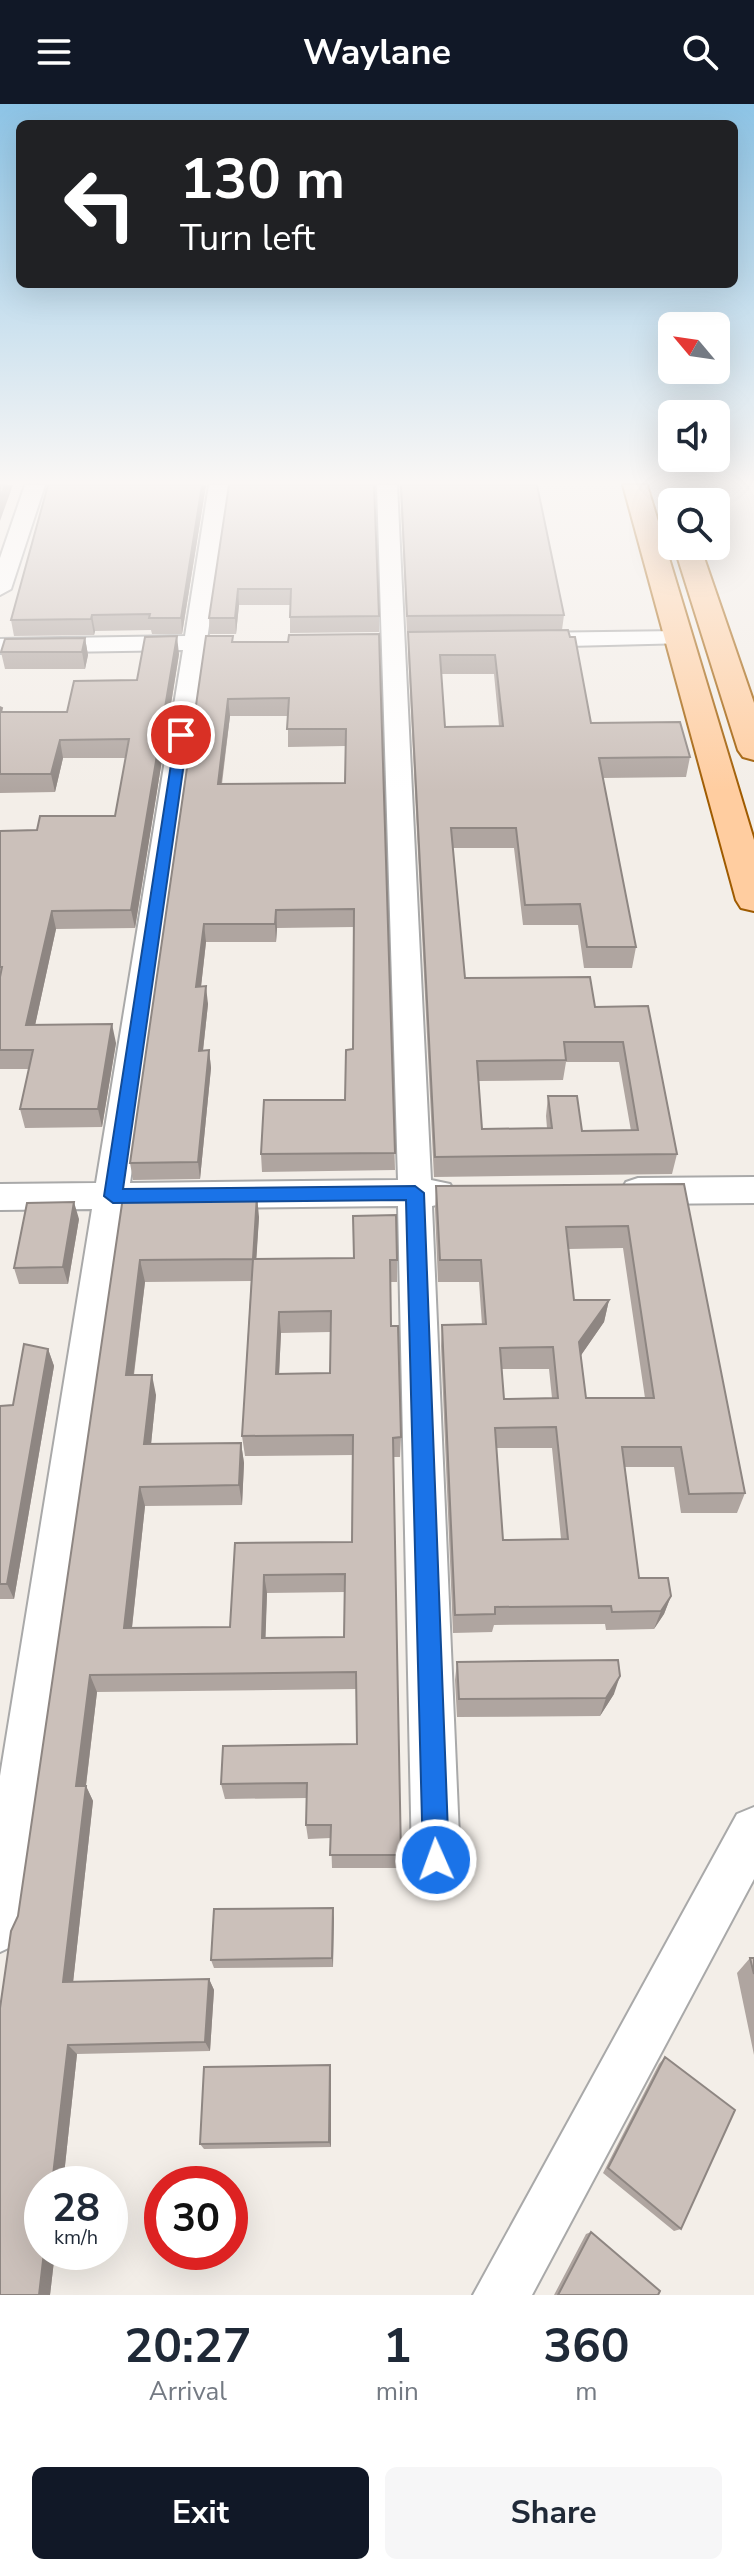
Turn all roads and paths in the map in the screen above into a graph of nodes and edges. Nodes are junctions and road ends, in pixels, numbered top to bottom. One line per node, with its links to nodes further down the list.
1 (213, 587): 7 (street)
2 (391, 587): 13 (street)
3 (665, 587): 5 (main road)
4 (701, 587): 9 (main road)
5 (680, 638): 6 (street); 10 (main road)
6 (504, 641)
7 (210, 643): 8 (street); 15 (street)
8 (0, 646)
9 (754, 750)
10 (754, 900)
11 (754, 1190): 12 (street)
12 (600, 1191)
13 (415, 1193): 14 (street); 15 (street); 18 (street)
14 (477, 1193)
15 (113, 1196): 16 (street); 19 (street)
16 (0, 1197)
17 (754, 1831): 20 (street)
18 (436, 1860)
19 (0, 1927)
20 (501, 2295)

